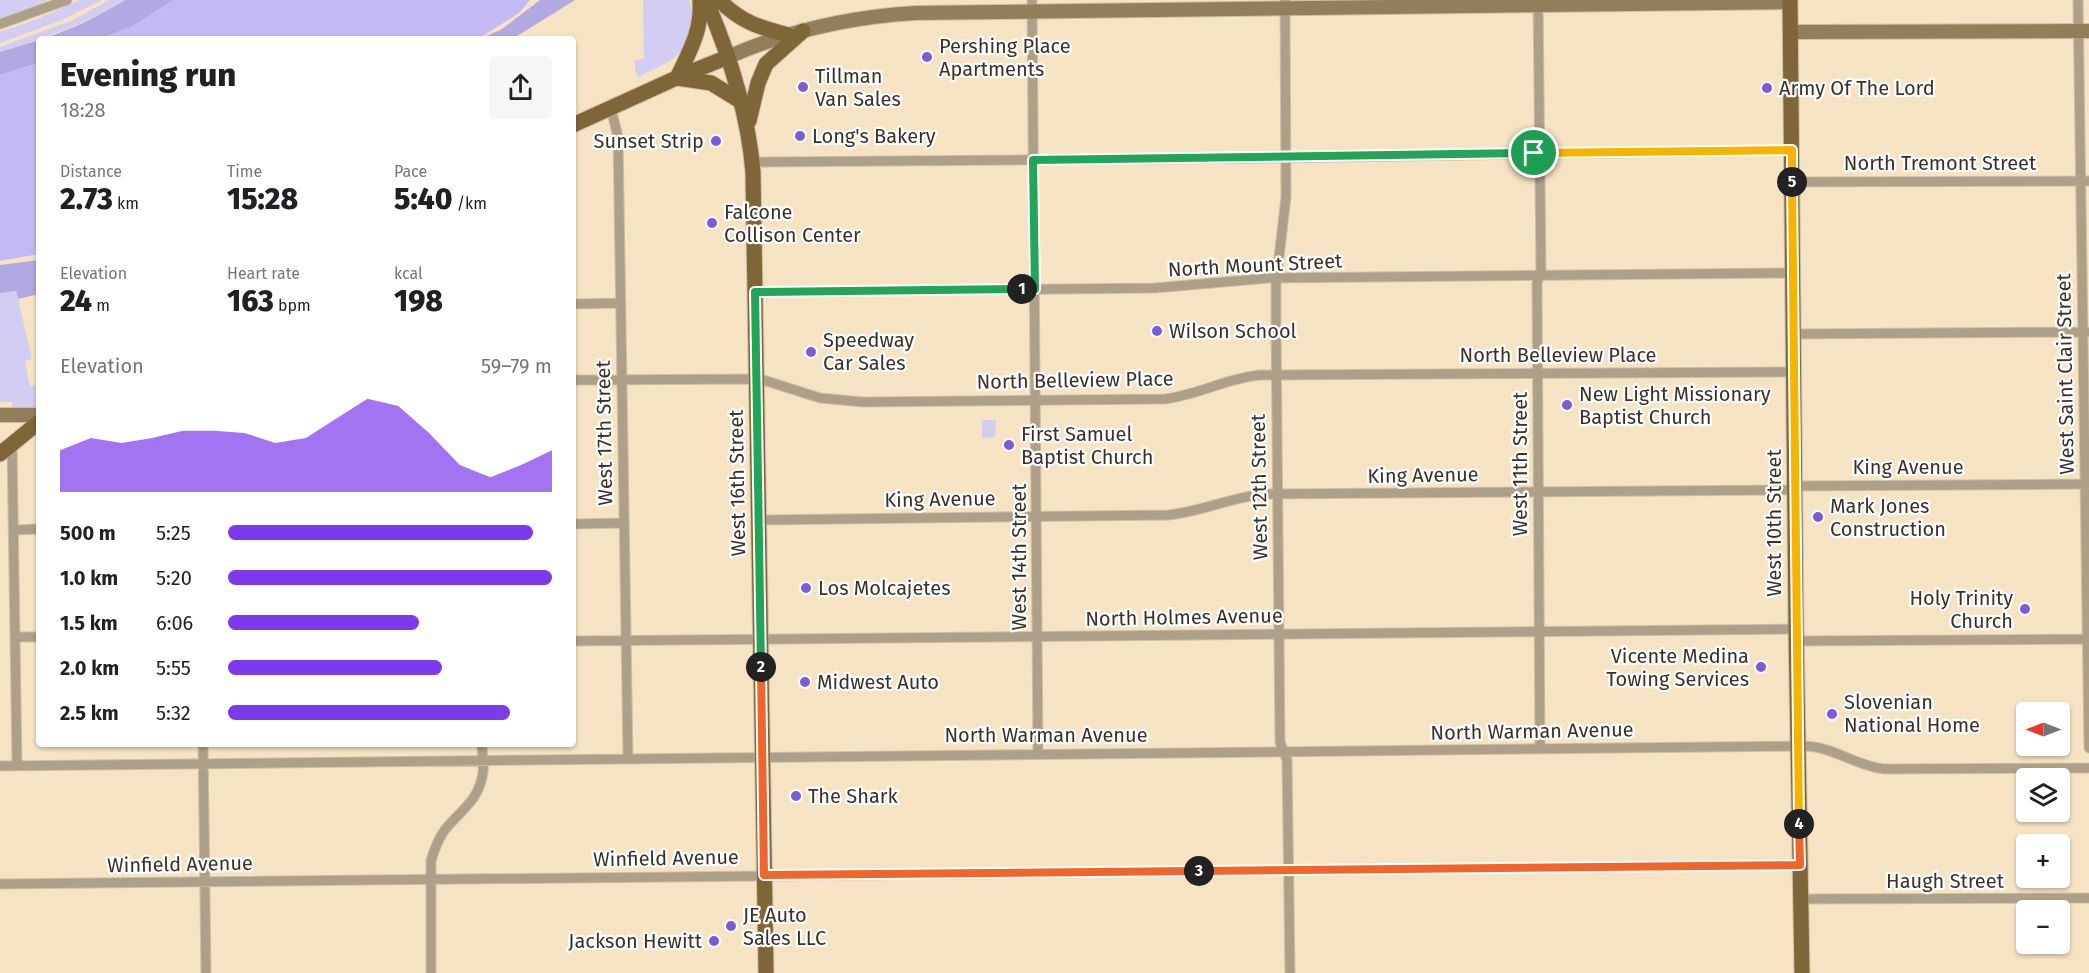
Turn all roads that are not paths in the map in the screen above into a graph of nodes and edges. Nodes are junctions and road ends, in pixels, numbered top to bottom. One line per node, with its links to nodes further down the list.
1 (67, 0): 11 (street)
2 (700, 0): 16 (main road)
3 (706, 0): 15 (main road, West 16th Street)
4 (719, 0): 14 (main road)
5 (2078, 0): 12 (street, West Saint Clair Street)
6 (1790, 1): 7 (street); 13 (main road, West 10th Street)
7 (1538, 2): 8 (street); 22 (street, West 11th Street)
8 (1285, 4): 9 (street); 23 (street, West 12th Street)
9 (1032, 6): 10 (street); 24 (street, West 14th Street)
10 (904, 7): 14 (street)
11 (0, 24)
12 (2084, 31): 13 (street); 26 (street, West Saint Clair Street)
13 (1791, 32): 21 (main road, West 10th Street)
14 (796, 33): 15 (street); 20 (main road)
15 (728, 57): 16 (main road); 17 (main road, West 16th Street)
16 (676, 78): 17 (main road); 18 (main road)
17 (742, 102): 20 (main road, West 16th Street)
18 (611, 108): 19 (main road); 33 (street, West 17th Street)
19 (576, 124)
20 (748, 127): 25 (main road, West 16th Street)
21 (1792, 150): 22 (street); 27 (main road, West 10th Street)
22 (1539, 153): 23 (street); 29 (street, West 11th Street)
23 (1287, 157): 24 (street); 30 (street, West 12th Street)
24 (1033, 160): 25 (street); 31 (street, West 14th Street)
25 (752, 162): 32 (main road, West 16th Street)
26 (2085, 181): 27 (street, North Tremont Street); 35 (street, West Saint Clair Street)
27 (1792, 182): 28 (main road, West 10th Street)
28 (1793, 273): 29 (street, North Mount Street); 36 (main road, West 10th Street)
29 (1539, 276): 30 (street, North Mount Street); 38 (street, West 11th Street)
30 (1276, 278): 31 (street, North Mount Street); 39 (street, West 12th Street)
31 (1035, 289): 32 (street, North Mount Street); 43 (street, West 14th Street)
32 (755, 292): 40 (main road, West 16th Street)
33 (621, 303): 34 (street); 42 (street, West 17th Street)
34 (576, 304)
35 (2086, 332): 36 (street); 49 (street, West Saint Clair Street)
36 (1793, 334): 37 (main road, West 10th Street)
37 (1794, 372): 38 (street, North Belleview Place); 50 (main road, West 10th Street)
38 (1538, 374): 39 (street, North Belleview Place); 51 (street, West 11th Street)
39 (1276, 375): 43 (street, North Belleview Place); 52 (street, West 12th Street)
40 (756, 379): 42 (street, North Belleview Place); 43 (street, North Belleview Place); 54 (main road, West 16th Street)
41 (576, 380): 42 (street, North Belleview Place)
42 (621, 380): 55 (street, West 17th Street)
43 (1036, 400): 53 (street, West 14th Street)
44 (0, 415): 45 (street)
45 (36, 415)
46 (36, 424): 47 (main road)
47 (12, 444): 48 (main road); 58 (street)
48 (0, 454)
49 (2087, 484): 50 (street, King Avenue); 66 (street, West Saint Clair Street)
50 (1795, 487): 51 (street, King Avenue); 61 (main road, West 10th Street)
51 (1538, 492): 52 (street, King Avenue); 59 (street, West 11th Street)
52 (1278, 494): 53 (street, King Avenue); 60 (street, West 12th Street)
53 (1036, 516): 54 (street, King Avenue); 62 (street, West 14th Street)
54 (759, 520): 65 (main road, West 16th Street)
55 (624, 523): 56 (street); 68 (street, West 17th Street)
56 (576, 524)
57 (36, 529): 58 (street)
58 (14, 530): 63 (street)
59 (1539, 632): 60 (street, North Holmes Avenue); 61 (street, North Holmes Avenue); 72 (street, West 11th Street)
60 (1278, 634): 62 (street, North Holmes Avenue); 74 (street, West 12th Street)
61 (1796, 635): 66 (street, North Holmes Avenue); 69 (main road, West 10th Street)
62 (1037, 636): 65 (street, North Holmes Avenue); 75 (street, West 14th Street)
63 (16, 637): 64 (street); 80 (street)
64 (36, 637)
65 (760, 639): 68 (street, North Holmes Avenue); 76 (main road, West 16th Street)
66 (2088, 639): 73 (street, West Saint Clair Street)
67 (576, 641): 68 (street, North Holmes Avenue)
68 (626, 641): 77 (street, West 17th Street)
69 (1798, 746): 72 (street, North Warman Avenue); 82 (street, North Warman Avenue); 83 (main road, West 10th Street)
70 (203, 747): 79 (street)
71 (482, 747): 78 (street)
72 (1540, 748): 74 (street, North Warman Avenue)
73 (2089, 748)
74 (1283, 752): 75 (street, North Warman Avenue); 84 (street, West 12th Street)
75 (1038, 753): 76 (street, North Warman Avenue)
76 (762, 756): 77 (street, North Warman Avenue); 85 (main road, West 16th Street)
77 (628, 758): 78 (street, North Warman Avenue)
78 (482, 759): 79 (street, North Warman Avenue); 86 (street)
79 (203, 763): 80 (street, North Warman Avenue); 87 (street)
80 (17, 765): 81 (street, North Warman Avenue)
81 (0, 766)
82 (2089, 768)
83 (1800, 865): 84 (street, Winfield Avenue); 90 (main road, West 10th Street)
84 (1288, 870): 85 (street, Winfield Avenue); 94 (street, West 12th Street)
85 (764, 875): 86 (street, Winfield Avenue); 93 (main road, West 16th Street)
86 (430, 879): 87 (street, Winfield Avenue); 92 (street)
87 (205, 881): 88 (street, Winfield Avenue); 91 (street)
88 (0, 884)
89 (2089, 898): 90 (street, Haugh Street)
90 (1801, 899): 95 (main road, West 10th Street)
91 (206, 973)
92 (431, 973)
93 (766, 973)
94 (1290, 973)
95 (1802, 973)

